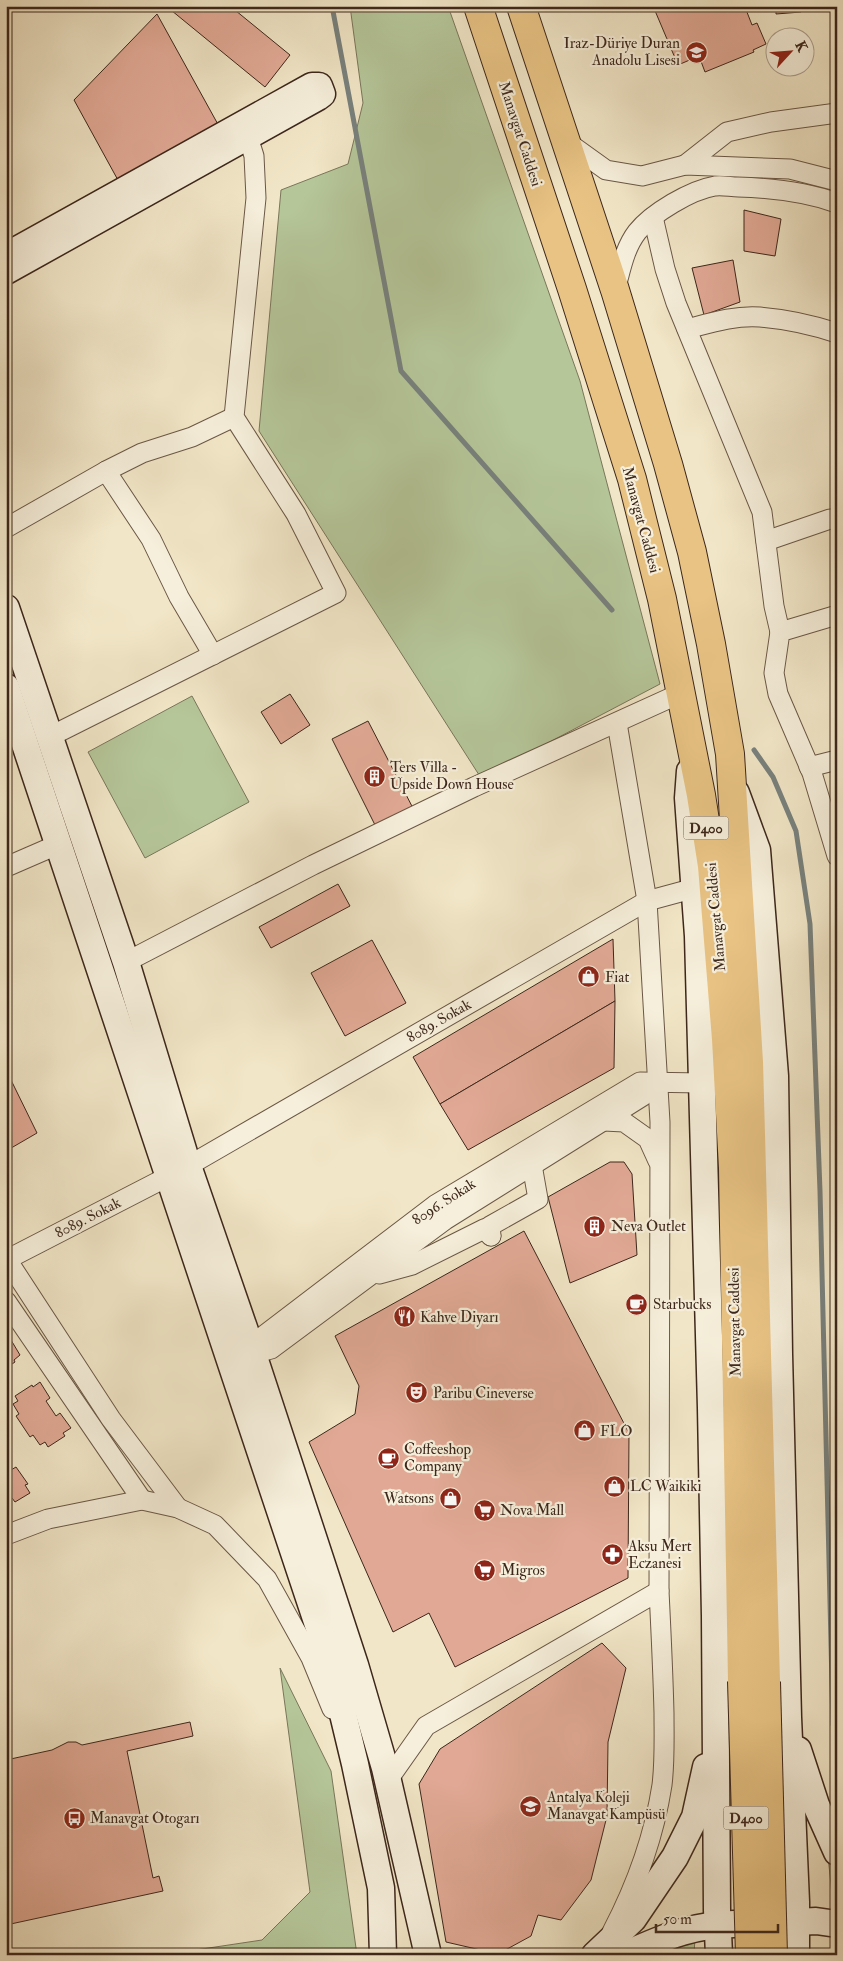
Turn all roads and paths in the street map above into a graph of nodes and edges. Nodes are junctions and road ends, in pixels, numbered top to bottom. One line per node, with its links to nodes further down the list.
1 (478, 6): 25 (highway, Manavgat Caddesi / D400)
2 (521, 6): 5 (highway, Manavgat Caddesi / D400)
3 (837, 112): 6 (street)
4 (248, 137): 10 (street); 11 (street); 15 (street)
5 (567, 142): 6 (street); 12 (highway, Manavgat Caddesi / D400)
6 (685, 165): 7 (street)
7 (837, 182)
8 (837, 203): 9 (street)
9 (653, 217): 12 (street); 13 (street)
10 (6, 256)
11 (6, 271)
12 (615, 290): 31 (highway, Manavgat Caddesi / D400)
13 (686, 329): 14 (street); 19 (street)
14 (837, 333)
15 (234, 417): 16 (street); 23 (street)
16 (106, 471): 18 (street); 23 (street)
17 (837, 519): 19 (street)
18 (6, 528)
19 (766, 541): 22 (street)
20 (6, 608): 27 (street)
21 (837, 615): 22 (street)
22 (780, 632): 30 (street)
23 (213, 655): 27 (street)
24 (6, 686): 32 (street)
25 (681, 693): 26 (street); 28 (highway, Manavgat Caddesi / D400)
26 (616, 723): 36 (street); 37 (street)
27 (49, 736): 37 (street)
28 (692, 747): 35 (street); 53 (highway, Manavgat Caddesi / D400)
29 (837, 760): 30 (street)
30 (809, 767): 33 (street)
31 (733, 786): 53 (highway, Manavgat Caddesi / D400); 54 (street)
32 (58, 844): 34 (street); 43 (street)
33 (837, 856)
34 (6, 867)
35 (695, 888): 36 (street, 8089. Sokak); 39 (street)
36 (647, 901): 38 (street); 43 (street, 8089. Sokak)
37 (126, 962): 43 (street)
38 (657, 1083): 39 (street, 8096. Sokak); 40 (street, 8096. Sokak); 42 (street); 47 (street, 8096. Sokak)
39 (702, 1083): 55 (street)
40 (604, 1121): 41 (street, 8096. Sokak); 42 (street)
41 (532, 1165): 45 (street, 8096. Sokak); 45 (street)
42 (660, 1165): 52 (street)
43 (178, 1171): 44 (street, 8089. Sokak); 47 (street); 48 (street)
44 (7, 1259): 50 (street)
45 (368, 1277): 47 (street, 8096. Sokak)
46 (6, 1301): 49 (street)
47 (253, 1354): 48 (street, 8096. Sokak); 57 (street)
48 (232, 1370): 56 (street)
49 (142, 1500): 50 (street); 51 (street)
50 (178, 1508): 56 (street)
51 (6, 1535)
52 (659, 1591): 57 (street); 62 (street)
53 (754, 1681): 66 (highway, D400, bridge); 67 (highway, D400, bridge)
54 (788, 1717): 58 (street); 59 (street)
55 (716, 1720): 61 (street); 62 (street)
56 (355, 1764): 63 (street)
57 (388, 1780): 64 (street)
58 (837, 1852)
59 (796, 1923): 60 (street); 61 (street); 68 (street)
60 (837, 1924)
61 (718, 1925): 62 (street); 65 (street)
62 (607, 1953)
63 (383, 1955)
64 (428, 1955)
65 (719, 1955)
66 (750, 1955)
67 (773, 1955)
68 (796, 1955)

